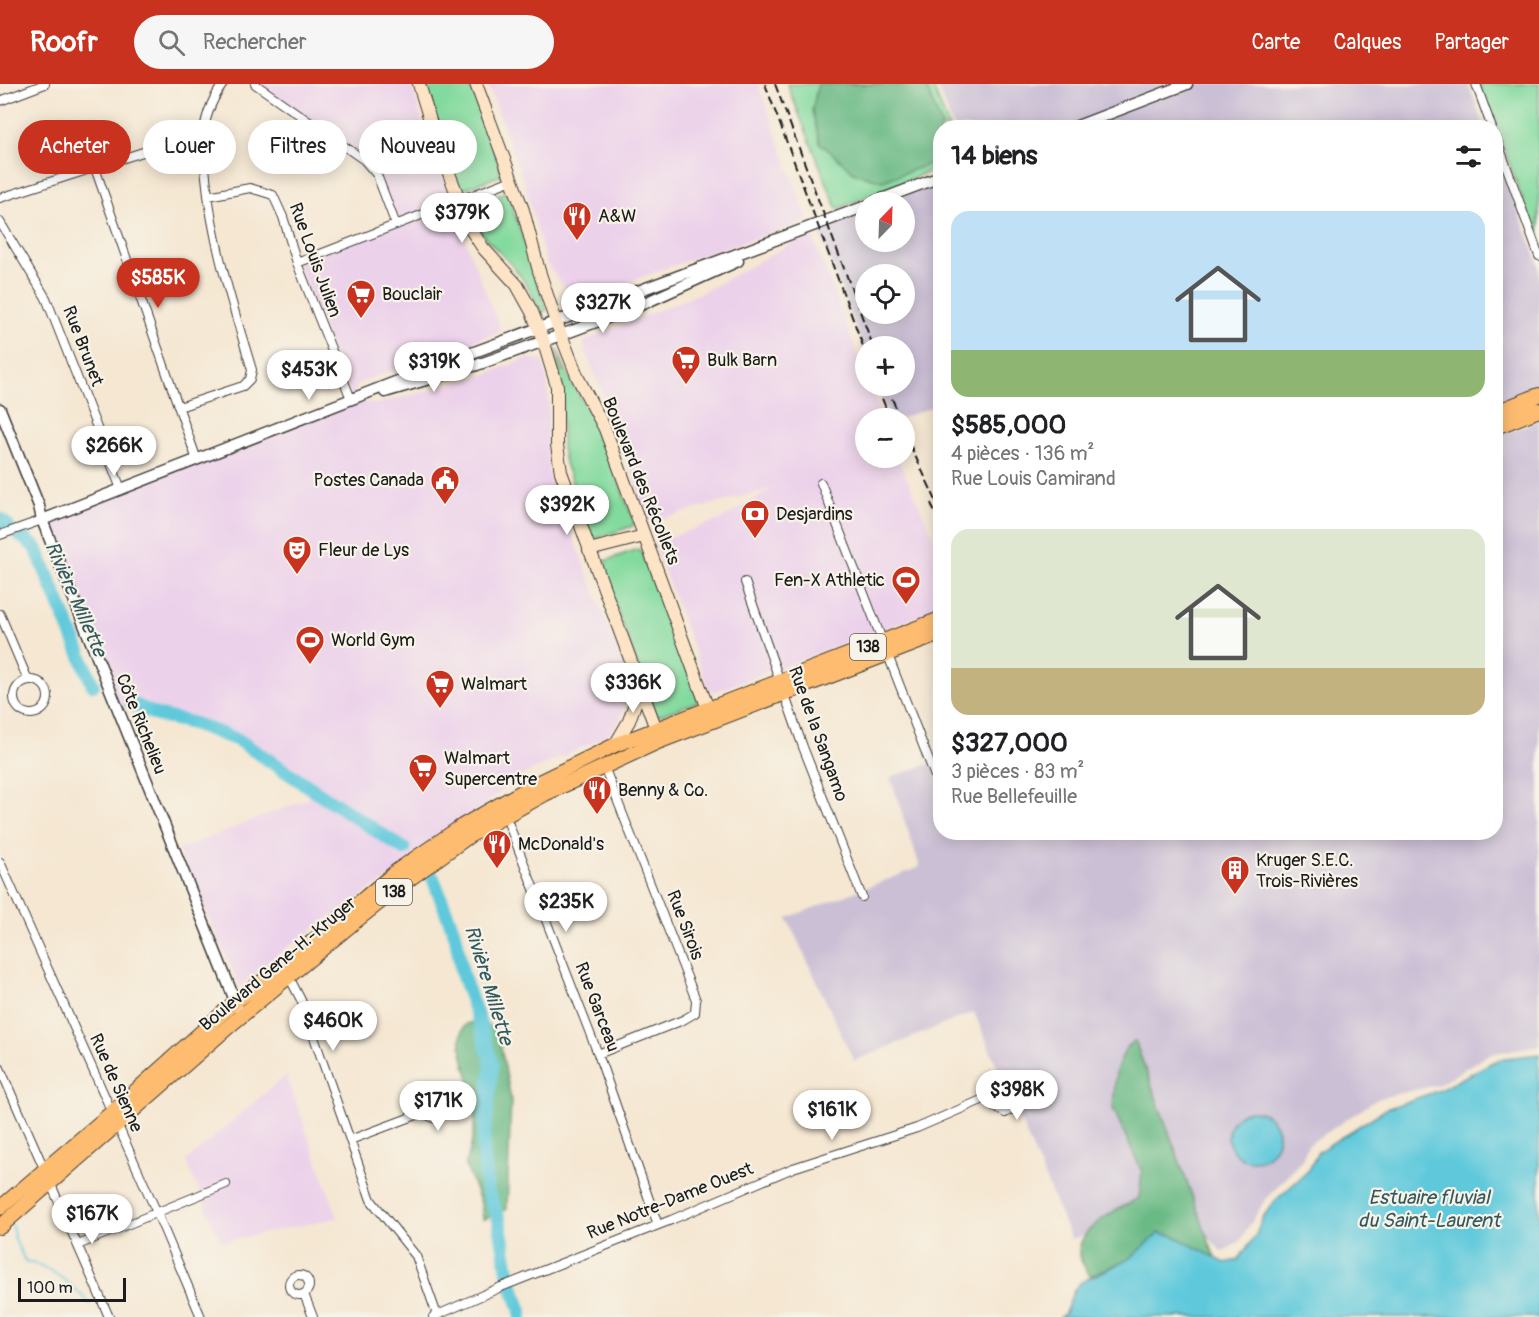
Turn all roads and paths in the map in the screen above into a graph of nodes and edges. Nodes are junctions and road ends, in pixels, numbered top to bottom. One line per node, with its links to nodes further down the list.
1 (45, 84): 8 (street)
2 (223, 84): 9 (street)
3 (255, 84): 24 (street)
4 (418, 84): 21 (main road)
5 (476, 84): 16 (main road, Boulevard des Récollets)
6 (1187, 84): 10 (street)
7 (1476, 84): 11 (street)
8 (0, 100)
9 (206, 120)
10 (1093, 120)
11 (1489, 120)
12 (1503, 157): 26 (street)
13 (76, 174): 20 (street)
14 (97, 174): 33 (street)
15 (206, 174): 19 (street)
16 (512, 180): 21 (street); 28 (main road, Boulevard des Récollets)
17 (933, 180): 18 (street)
18 (900, 192)
19 (208, 196): 27 (street, Rue Louis Julien); 33 (street)
20 (0, 198)
21 (458, 200): 24 (street); 29 (main road)
22 (855, 210): 25 (street)
23 (0, 222): 40 (street, Rue Brunet)
24 (396, 225): 27 (street)
25 (760, 246): 28 (street); 30 (street)
26 (1539, 256)
27 (297, 263): 32 (street, Rue Louis Julien)
28 (556, 322): 29 (street); 30 (main road, Boulevard des Récollets)
29 (541, 335): 30 (street); 32 (street); 44 (main road)
30 (561, 335): 43 (main road, Boulevard des Récollets)
31 (1539, 395): 35 (main road)
32 (355, 398): 38 (street)
33 (179, 407): 38 (street)
34 (0, 409): 41 (street, Côte Richelieu)
35 (1503, 409)
36 (1539, 410): 37 (main road)
37 (1503, 424)
38 (197, 460): 40 (street)
39 (821, 483): 49 (street)
40 (121, 489): 41 (street)
41 (42, 520): 42 (street); 63 (street, Côte Richelieu)
42 (0, 535)
43 (644, 536): 44 (main road); 53 (main road, Boulevard des Récollets)
44 (588, 550): 52 (main road)
45 (745, 582): 51 (street, Rue de la Sangamo)
46 (0, 614): 50 (street)
47 (933, 623): 49 (main road, Boulevard Gene-H.-Kruger / 138)
48 (933, 636): 49 (main road, Boulevard Gene-H.-Kruger / 138)
49 (886, 647): 51 (main road, Boulevard Gene-H.-Kruger / 138); 58 (street)
50 (28, 680): 50 (street)
51 (782, 688): 53 (main road, Boulevard Gene-H.-Kruger / 138); 61 (street, Rue de la Sangamo)
52 (640, 689): 54 (main road); 55 (main road)
53 (710, 715): 54 (main road, Boulevard Gene-H.-Kruger / 138)
54 (658, 735): 55 (main road, Boulevard Gene-H.-Kruger / 138); 57 (main road, Boulevard Gene-H.-Kruger / 138)
55 (615, 745): 56 (main road, Boulevard Gene-H.-Kruger / 138)
56 (598, 753): 57 (street, Rue Sirois); 59 (main road, Boulevard Gene-H.-Kruger / 138)
57 (604, 766): 59 (main road, Boulevard Gene-H.-Kruger / 138); 65 (street, Rue Sirois)
58 (933, 771)
59 (503, 809): 62 (main road, Boulevard Gene-H.-Kruger / 138); 65 (street, Rue Garceau)
60 (0, 862): 69 (street, Rue de Sienne)
61 (862, 897)
62 (286, 972): 63 (main road, Boulevard Gene-H.-Kruger / 138); 64 (main road, Boulevard Gene-H.-Kruger / 138); 70 (street)
63 (235, 1002): 64 (street, Côte Richelieu); 69 (main road, Boulevard Gene-H.-Kruger / 138)
64 (241, 1017): 69 (main road, Boulevard Gene-H.-Kruger / 138)
65 (598, 1054): 76 (street, Rue Garceau)
66 (0, 1068): 71 (street)
67 (989, 1096): 67 (street, Rue Notre-Dame Ouest); 76 (street, Rue Notre-Dame Ouest)
68 (422, 1113): 70 (street)
69 (114, 1119): 71 (main road, Boulevard Gene-H.-Kruger / 138); 72 (main road, Boulevard Gene-H.-Kruger / 138); 75 (street, Rue de Sienne)
70 (350, 1140): 80 (street)
71 (45, 1169): 72 (street); 74 (main road, Boulevard Gene-H.-Kruger / 138)
72 (51, 1183): 77 (main road, Boulevard Gene-H.-Kruger / 138); 78 (street)
73 (226, 1184): 75 (street)
74 (0, 1208)
75 (157, 1213): 78 (street); 82 (street, Rue de Sienne)
76 (658, 1225): 80 (street, Rue Notre-Dame Ouest)
77 (0, 1227)
78 (78, 1245): 81 (street)
79 (304, 1294): 83 (street)
80 (435, 1316)
81 (109, 1317)
82 (201, 1317)
83 (313, 1317)

